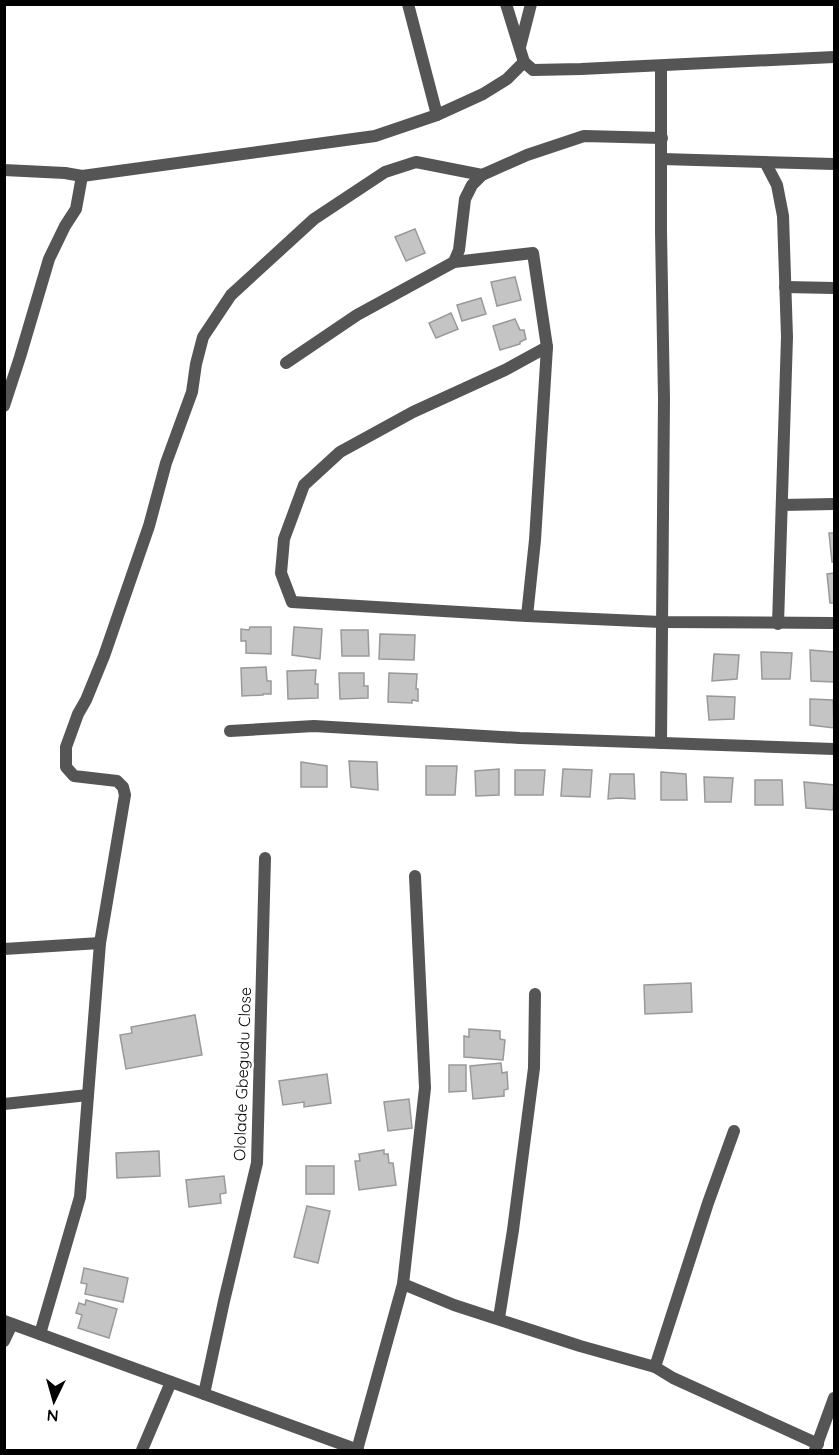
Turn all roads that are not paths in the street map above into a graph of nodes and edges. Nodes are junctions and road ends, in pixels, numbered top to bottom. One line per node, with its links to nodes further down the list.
1 (408, 4): 8 (street)
2 (506, 4): 4 (street)
3 (531, 4): 4 (street)
4 (519, 48): 6 (street)
5 (834, 57): 7 (street)
6 (524, 62): 7 (street); 8 (street)
7 (661, 66): 9 (street)
8 (438, 116): 15 (street)
9 (662, 138): 10 (street); 14 (street)
10 (662, 159): 11 (street); 25 (street)
11 (765, 162): 12 (street); 17 (street)
12 (834, 164)
13 (4, 170): 15 (street)
14 (482, 175): 16 (street); 33 (street)
15 (82, 176): 21 (street)
16 (454, 262): 19 (street); 20 (street)
17 (785, 287): 18 (street); 23 (street)
18 (834, 288)
19 (547, 347): 24 (street); 24 (street)
20 (286, 363)
21 (4, 406)
22 (834, 504): 23 (street)
23 (782, 506): 27 (street)
24 (527, 616): 25 (street)
25 (661, 622): 27 (street); 29 (street)
26 (834, 623): 27 (street)
27 (778, 624)
28 (230, 731): 29 (street)
29 (661, 743): 30 (street)
30 (834, 748)
31 (266, 858): 46 (street, Ololade Gbegudu Close)
32 (415, 876): 39 (street)
33 (100, 943): 34 (street); 36 (street)
34 (4, 949)
35 (535, 994): 40 (street)
36 (88, 1095): 37 (street); 42 (street)
37 (4, 1104)
38 (734, 1131): 44 (street)
39 (403, 1284): 40 (street); 50 (street)
40 (498, 1318): 44 (street)
41 (8, 1323): 42 (street); 43 (street)
42 (40, 1334): 45 (street)
43 (4, 1341)
44 (655, 1367): 48 (street)
45 (171, 1382): 46 (street); 49 (street)
46 (204, 1394): 50 (street)
47 (834, 1398): 48 (street)
48 (816, 1447)
49 (142, 1450)
50 (358, 1450)

